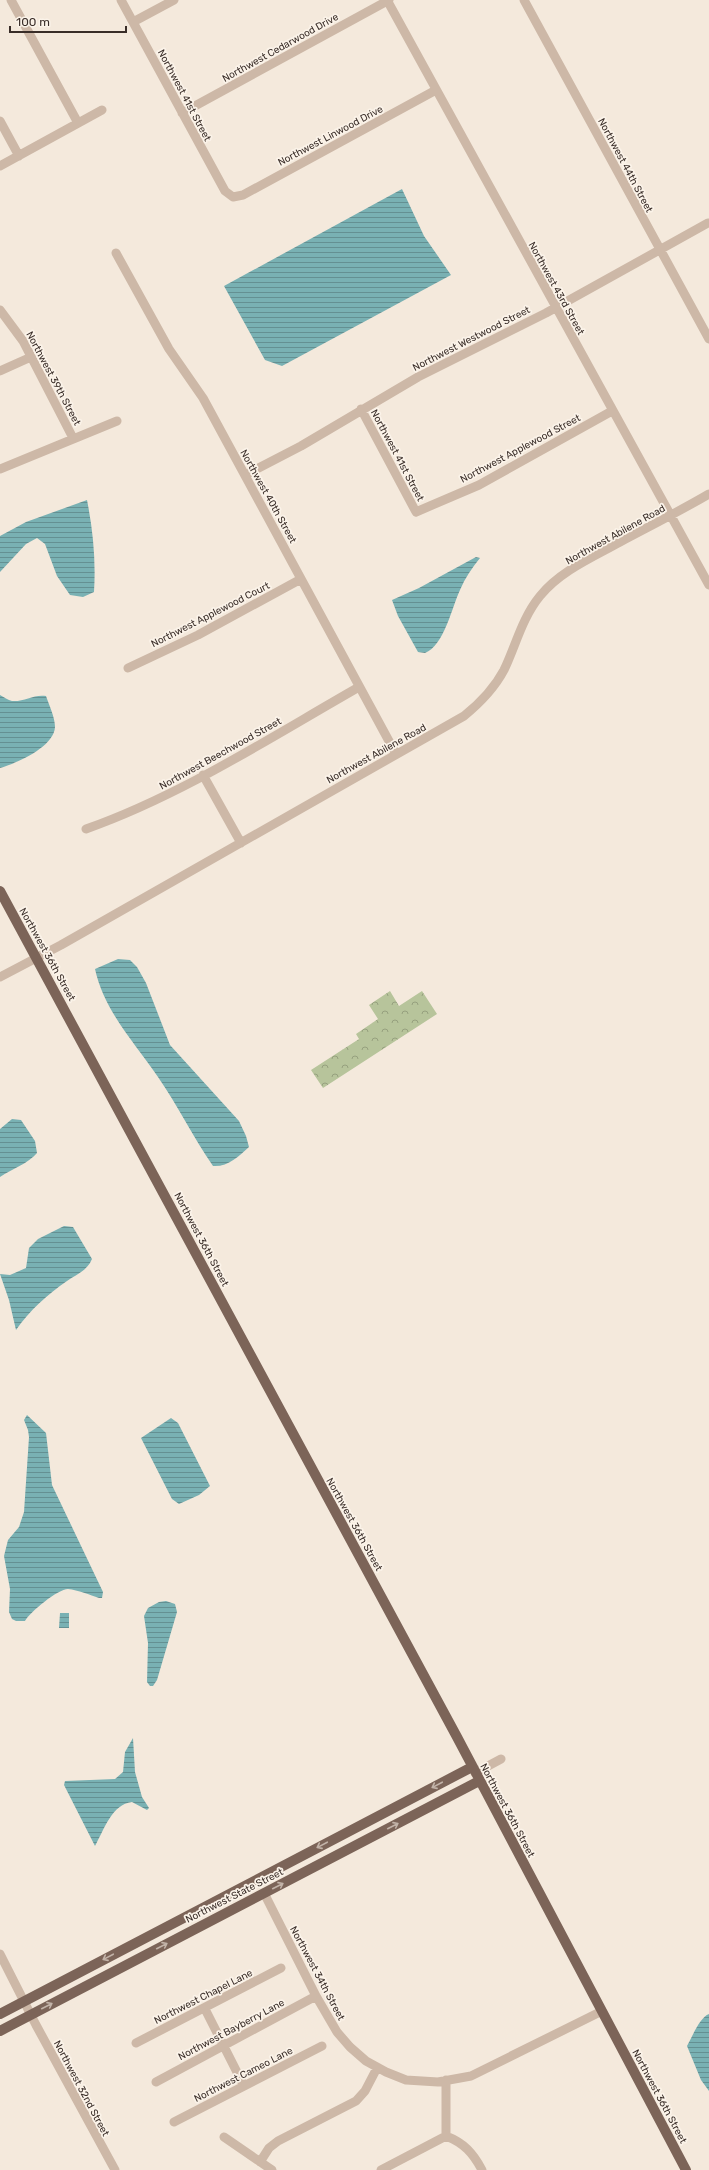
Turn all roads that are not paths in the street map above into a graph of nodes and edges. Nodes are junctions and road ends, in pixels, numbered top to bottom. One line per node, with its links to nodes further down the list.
1 (11, 0): 11 (street)
2 (121, 0): 6 (street, Northwest 41st Street)
3 (174, 0): 6 (street)
4 (388, 0): 7 (street, Northwest 43rd Street); 9 (street, Northwest Cedarwood Drive)
5 (524, 0): 16 (street, Northwest 44th Street)
6 (133, 22): 9 (street, Northwest 41st Street)
7 (436, 90): 14 (street, Northwest Linwood Drive); 18 (street, Northwest 43rd Street)
8 (102, 110): 11 (street)
9 (182, 113): 14 (street, Northwest 41st Street)
10 (0, 122): 12 (street)
11 (78, 124): 12 (street)
12 (18, 156): 13 (street)
13 (0, 166)
14 (233, 197)
15 (708, 222): 16 (street, Northwest Westwood Street)
16 (660, 250): 18 (street, Northwest Westwood Street); 20 (street, Northwest 44th Street)
17 (116, 253): 28 (street, Northwest 40th Street)
18 (555, 307): 23 (street, Northwest Westwood Street); 24 (street, Northwest 43rd Street)
19 (0, 310): 21 (street, Northwest 39th Street)
20 (709, 339)
21 (31, 357): 22 (street); 26 (street, Northwest 39th Street)
22 (0, 371)
23 (361, 409): 28 (street, Northwest Westwood Street); 30 (street, Northwest 41st Street)
24 (612, 411): 30 (street, Northwest Applewood Street); 31 (street, Northwest 43rd Street)
25 (117, 421): 26 (street)
26 (73, 438): 27 (street)
27 (0, 469)
28 (245, 474): 32 (street, Northwest 40th Street)
29 (709, 494): 31 (street, Northwest Abilene Road)
30 (416, 512)
31 (671, 515): 33 (street, Northwest 43rd Street); 36 (street, Northwest Abilene Road)
32 (301, 579): 34 (street, Northwest Applewood Court); 35 (street, Northwest 40th Street)
33 (709, 585)
34 (128, 668)
35 (359, 687): 36 (street, Northwest 40th Street); 37 (street, Northwest Beechwood Street)
36 (396, 754): 39 (street, Northwest Abilene Road)
37 (203, 775): 38 (street, Northwest Beechwood Street); 39 (street)
38 (86, 829)
39 (241, 843): 41 (street, Northwest Abilene Road)
40 (0, 891): 41 (main road, Northwest 36th Street)
41 (37, 958): 42 (street, Northwest Abilene Road); 44 (main road, Northwest 36th Street)
42 (0, 977)
43 (501, 1759): 44 (street)
44 (476, 1774): 45 (main road, Northwest State Street, one-way to 44); 49 (main road, Northwest State Street, one-way to 49); 51 (main road, Northwest 36th Street)
45 (264, 1893): 48 (street, Northwest 34th Street); 53 (main road, Northwest State Street, one-way to 45)
46 (0, 1954): 49 (street, Northwest 32nd Street)
47 (281, 1968): 50 (street, Northwest Chapel Lane)
48 (316, 1996): 56 (street, Northwest Bayberry Lane); 58 (street, Northwest 34th Street)
49 (24, 2001): 52 (main road, Northwest State Street); 53 (street, Northwest 32nd Street)
50 (205, 2009): 55 (street, Northwest Chapel Lane); 56 (street)
51 (602, 2011): 59 (street, Northwest 34th Street); 70 (main road, Northwest 36th Street)
52 (0, 2014)
53 (31, 2015): 54 (main road, Northwest State Street); 66 (street, Northwest 32nd Street)
54 (0, 2031)
55 (136, 2043)
56 (224, 2045): 60 (street, Northwest Bayberry Lane); 61 (street)
57 (322, 2046): 61 (street, Northwest Cameo Lane)
58 (377, 2068): 59 (street, Northwest 34th Street); 65 (street)
59 (446, 2080): 63 (street)
60 (156, 2082)
61 (244, 2086): 62 (street, Northwest Cameo Lane)
62 (174, 2122)
63 (446, 2136): 68 (street); 69 (street)
64 (224, 2137): 65 (street)
65 (260, 2162): 67 (street)
66 (115, 2170)
67 (272, 2170)
68 (381, 2170)
69 (482, 2170)
70 (686, 2170)

